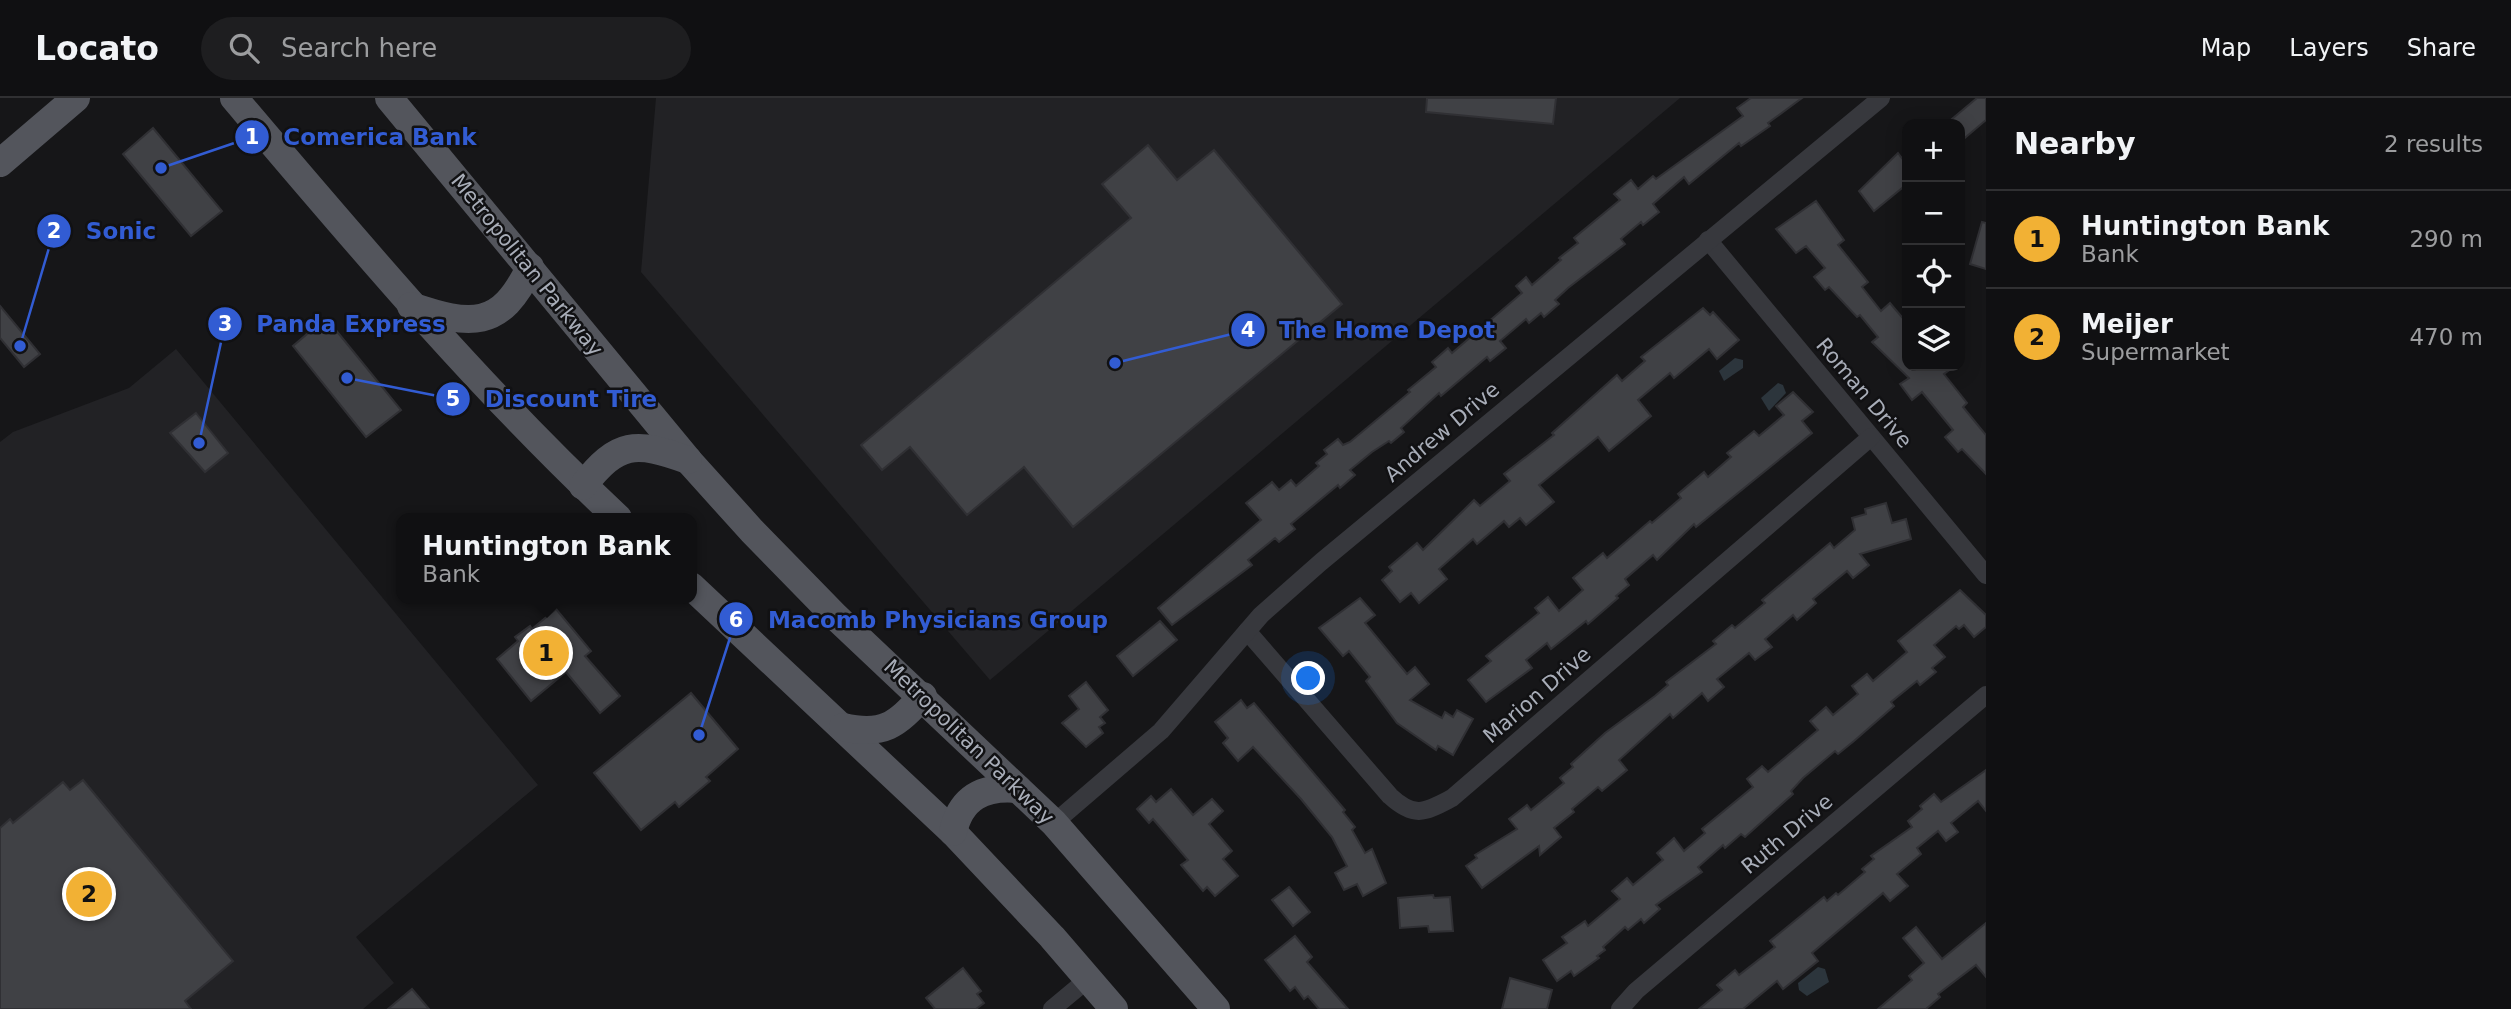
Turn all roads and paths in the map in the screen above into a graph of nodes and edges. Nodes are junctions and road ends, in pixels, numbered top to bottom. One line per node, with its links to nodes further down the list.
1 (76, 98): 5 (main road)
2 (234, 98): 8 (main road)
3 (389, 98): 7 (main road, Metropolitan Parkway)
4 (1881, 98): 6 (street, Andrew Drive)
5 (0, 163)
6 (1708, 240): 9 (street, Roman Drive); 15 (street, Andrew Drive)
7 (530, 267): 8 (main road); 10 (main road, Metropolitan Parkway)
8 (411, 306): 11 (main road)
9 (1871, 438): 13 (street, Roman Drive); 15 (street, Marion Drive)
10 (688, 460): 11 (main road); 17 (main road, Metropolitan Parkway)
11 (583, 486): 12 (main road)
12 (613, 513)
13 (1986, 575)
14 (697, 592): 18 (main road)
15 (1247, 631): 20 (street, Andrew Drive)
16 (1986, 695): 26 (street, Ruth Drive)
17 (923, 696): 18 (main road); 19 (main road, Metropolitan Parkway)
18 (843, 727): 21 (main road)
19 (1018, 789): 20 (main road, Metropolitan Parkway); 21 (main road)
20 (1054, 823): 25 (main road, Metropolitan Parkway)
21 (953, 832): 22 (main road)
22 (1088, 979): 23 (street); 24 (main road)
23 (1052, 1009)
24 (1114, 1009)
25 (1216, 1009)
26 (1619, 1009)

